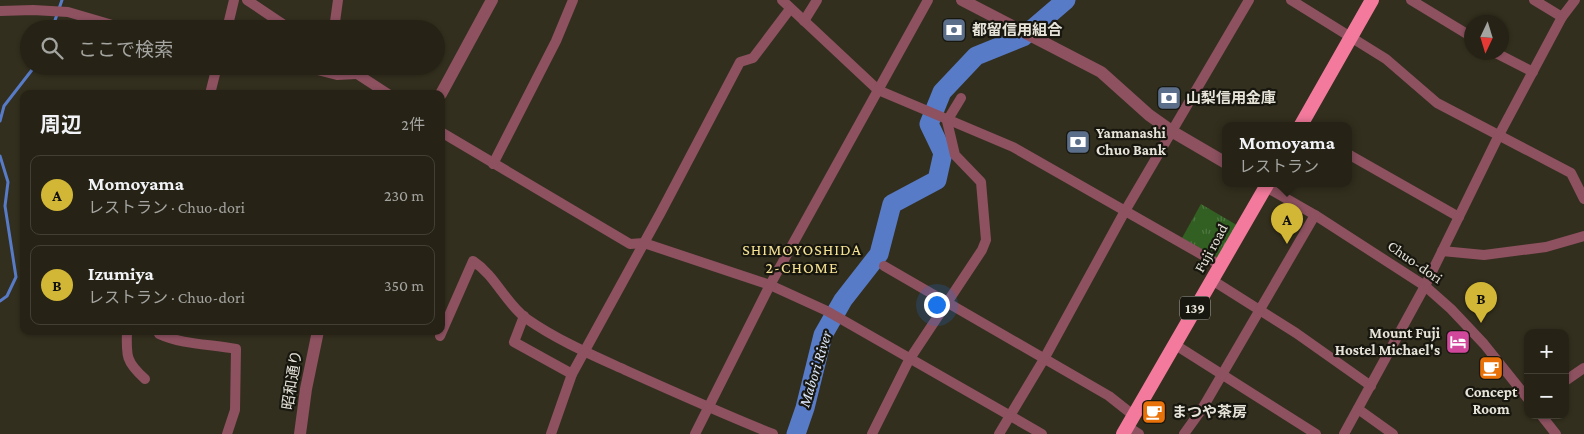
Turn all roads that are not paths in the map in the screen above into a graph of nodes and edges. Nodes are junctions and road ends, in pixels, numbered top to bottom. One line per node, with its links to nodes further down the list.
1 (234, 0): 20 (street)
2 (247, 0): 21 (street)
3 (338, 0): 22 (street)
4 (492, 0): 32 (street)
5 (573, 0): 42 (street)
6 (782, 0): 16 (street)
7 (817, 0): 23 (street)
8 (928, 0): 33 (street)
9 (962, 0): 37 (street)
10 (1249, 0): 37 (street)
11 (1291, 0): 25 (street)
12 (1372, 0): 25 (highway)
13 (1411, 0): 24 (street)
14 (1534, 0): 18 (street)
15 (1575, 0): 18 (street)
16 (790, 9): 23 (street); 50 (street)
17 (0, 11): 19 (street)
18 (1562, 18): 27 (street)
19 (95, 20)
20 (229, 20)
21 (277, 20)
22 (335, 20)
23 (804, 21): 33 (street)
24 (1464, 32)
25 (1350, 37): 36 (highway); 39 (street)
26 (1509, 60): 27 (street)
27 (1533, 72): 39 (street)
28 (215, 75): 30 (street)
29 (358, 75): 31 (street)
30 (211, 90)
31 (382, 90)
32 (443, 90)
33 (878, 90): 35 (street); 55 (street)
34 (961, 98): 35 (street)
35 (947, 121): 46 (street); 57 (street)
36 (1303, 122)
37 (1173, 132): 41 (street); 46 (street)
38 (445, 134): 42 (street)
39 (1499, 135): 45 (street); 48 (street)
40 (1352, 156): 48 (street)
41 (1222, 161)
42 (493, 164): 50 (street)
43 (1263, 187): 52 (highway, Fuji road / 139)
44 (1270, 187): 47 (street, Chuo-dori)
45 (1584, 199)
46 (1125, 211): 52 (street); 66 (street)
47 (1315, 215): 56 (street, Chuo-dori); 58 (street)
48 (1459, 217): 51 (street)
49 (1584, 236): 51 (street)
50 (644, 243): 55 (street); 65 (street)
51 (1442, 251): 56 (street)
52 (1220, 265): 54 (highway, Fuji road / 139)
53 (884, 266): 57 (street)
54 (1212, 280): 58 (street); 64 (highway, Fuji road / 139)
55 (770, 286): 67 (street); 75 (street)
56 (1425, 286): 73 (street); 74 (street, Chuo-dori)
57 (948, 302): 66 (street); 67 (street)
58 (1260, 310): 70 (street); 73 (street)
59 (524, 316): 60 (street); 65 (street); 69 (street)
60 (445, 325)
61 (127, 335): 72 (street)
62 (162, 335): 80 (street)
63 (317, 335): 81 (street, 昭和通り)
64 (1174, 344): 70 (street); 79 (highway, Fuji road / 139)
65 (584, 351): 69 (street); 75 (street)
66 (1044, 359): 77 (street); 79 (street)
67 (909, 360): 77 (street); 85 (street)
68 (1584, 368): 71 (street)
69 (572, 374): 82 (street)
70 (1222, 375): 88 (street); 89 (street)
71 (1569, 378)
72 (145, 379)
73 (1371, 386): 76 (street)
74 (1524, 394)
75 (708, 408): 83 (street); 84 (street)
76 (1358, 409): 90 (street); 91 (street)
77 (1010, 414): 86 (street); 87 (street)
78 (1544, 419): 92 (street)
79 (1131, 427)
80 (228, 434)
81 (300, 434)
82 (551, 434)
83 (696, 434)
84 (773, 434)
85 (872, 434)
86 (999, 434)
87 (1042, 434)
88 (1184, 434)
89 (1316, 434)
90 (1344, 434)
91 (1393, 434)
92 (1556, 434)

